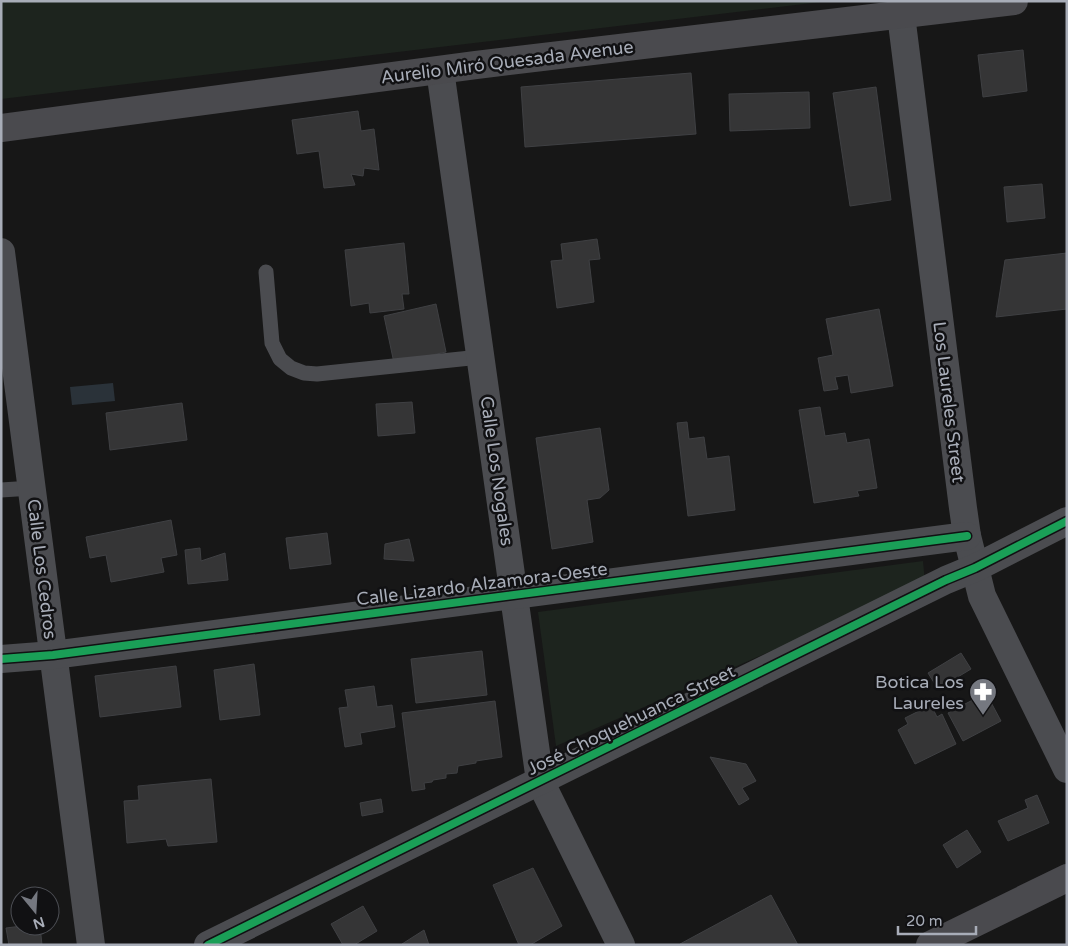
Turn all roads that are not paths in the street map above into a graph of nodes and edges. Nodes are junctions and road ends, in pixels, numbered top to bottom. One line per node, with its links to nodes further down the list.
1 (1014, 1): 2 (main road, Aurelio Miró Quesada Avenue)
2 (901, 15): 3 (main road, Aurelio Miró Quesada Avenue); 11 (street, Los Laureles Street)
3 (440, 70): 4 (main road, Aurelio Miró Quesada Avenue); 7 (street, Calle Los Nogales)
4 (1, 128)
5 (1, 252): 8 (street, Calle Los Cedros)
6 (266, 272): 7 (lane)
7 (480, 357): 13 (street, Calle Los Nogales)
8 (32, 488): 9 (lane); 14 (street, Calle Los Cedros)
9 (1, 490)
10 (1067, 521): 12 (street, José Choquehuanca Street)
11 (967, 536): 12 (street, Los Laureles Street); 13 (street, Calle Lizardo Alzamora-Oeste)
12 (975, 568): 16 (street, Los Laureles Street); 17 (street, José Choquehuanca Street)
13 (515, 594): 14 (street, Calle Lizardo Alzamora-Oeste); 17 (street, Calle Los Nogales)
14 (53, 655): 15 (street, Calle Lizardo Alzamora-Oeste); 19 (street, Calle Los Cedros)
15 (1, 658)
16 (1067, 769)
17 (540, 781): 20 (street, José Choquehuanca Street); 21 (street, Calle Los Nogales)
18 (1067, 878): 22 (main road)
19 (92, 945)
20 (208, 945)
21 (621, 945)
22 (930, 945)

